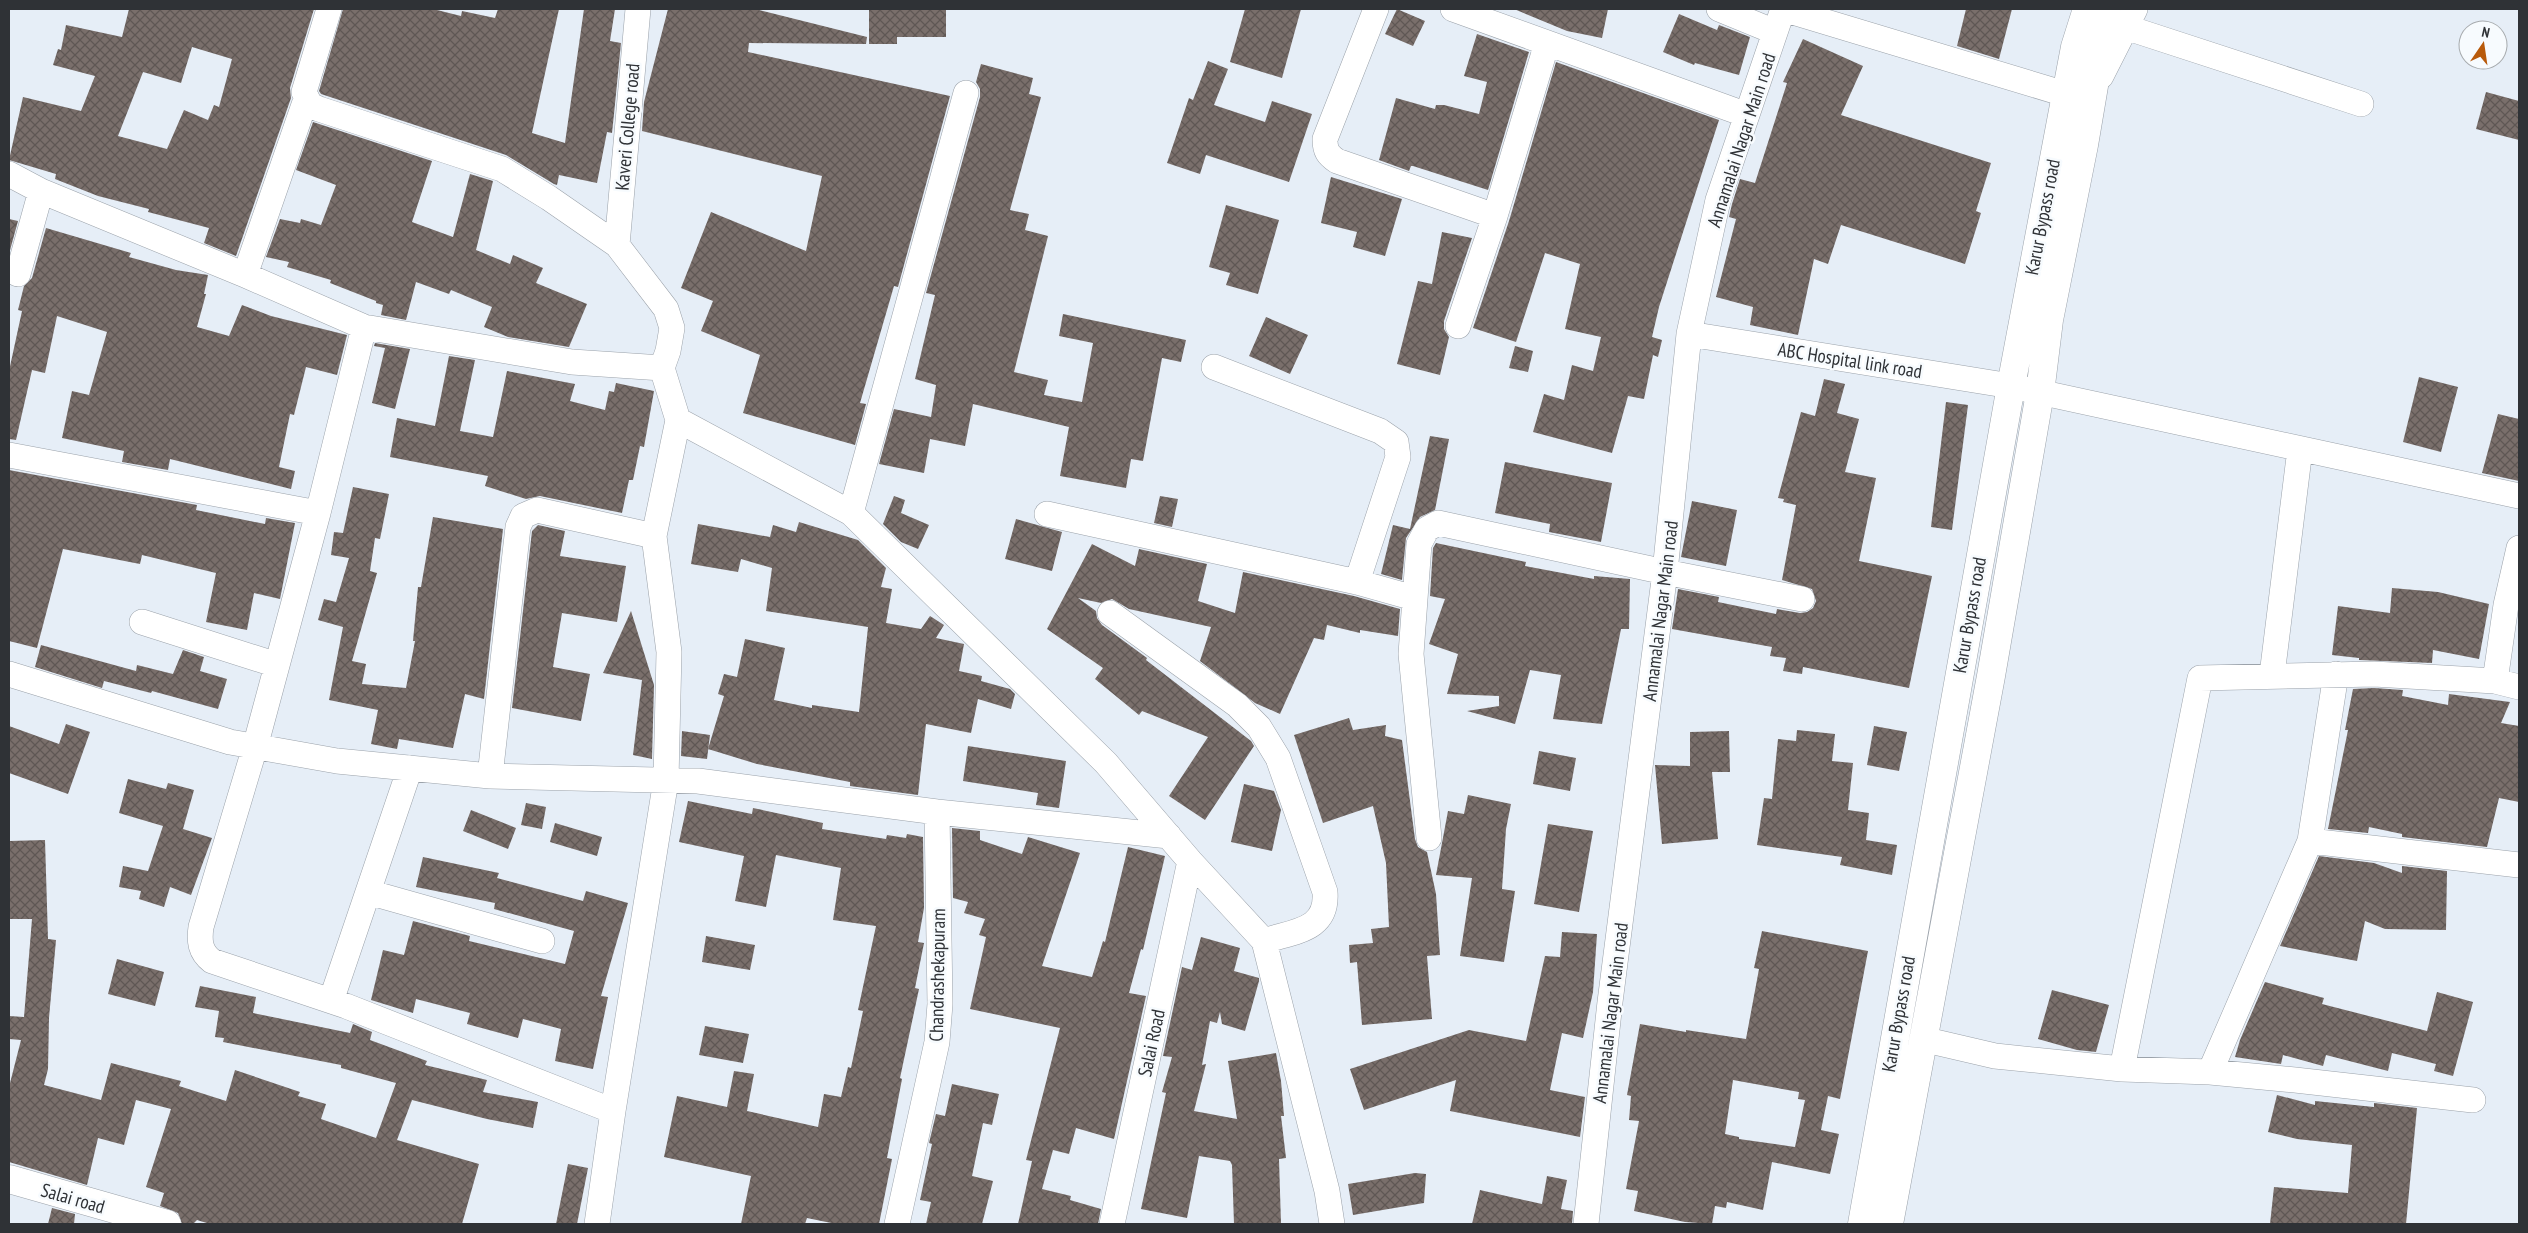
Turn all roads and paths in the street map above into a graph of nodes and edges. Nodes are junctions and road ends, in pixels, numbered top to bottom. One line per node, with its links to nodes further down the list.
1 (328, 9): 12 (street)
2 (638, 9): 18 (street, Kaveri College road)
3 (1376, 9): 17 (street)
4 (1453, 9): 9 (street)
5 (1718, 9): 8 (street)
6 (2087, 9): 11 (main road, Karur Bypass road)
7 (2122, 15): 13 (street); 27 (main road, Karur Bypass road)
8 (1781, 17): 11 (street); 14 (street, Annamalai Nagar Main road)
9 (1546, 43): 14 (street); 17 (street)
10 (966, 93): 33 (street)
11 (2066, 94): 26 (main road, Karur Bypass road)
12 (306, 99): 18 (street); 20 (street)
13 (2361, 104)
14 (1747, 115): 23 (street, Annamalai Nagar Main road)
15 (9, 174): 16 (street)
16 (41, 192): 19 (street); 20 (street)
17 (1495, 216): 22 (street)
18 (617, 245): 25 (street)
19 (18, 274)
20 (245, 275): 21 (street)
21 (364, 326): 25 (street); 32 (street)
22 (1458, 326)
23 (1689, 334): 26 (street, ABC Hospital link road); 37 (street, Annamalai Nagar Main road)
24 (1214, 367): 38 (street)
25 (662, 368): 28 (street)
26 (2011, 386): 27 (street, ABC Hospital link road); 75 (main road, Karur Bypass road)
27 (2040, 392): 29 (street, ABC Hospital link road); 63 (main road, Karur Bypass road)
28 (678, 420): 33 (street); 35 (street)
29 (2300, 449): 31 (street, ABC Hospital link road); 46 (street)
30 (9, 455): 32 (street)
31 (2519, 496)
32 (318, 513): 43 (street)
33 (851, 513): 54 (street)
34 (1047, 514): 38 (street)
35 (654, 536): 51 (street); 52 (street)
36 (2519, 548): 47 (street)
37 (1665, 572): 39 (street); 40 (street); 74 (street, Annamalai Nagar Main road)
38 (1356, 582): 39 (street)
39 (1414, 598): 55 (street)
40 (1802, 599)
41 (1110, 613): 61 (street)
42 (142, 622): 43 (street)
43 (277, 665): 49 (street)
44 (9, 674): 49 (street)
45 (2336, 674): 46 (street); 47 (street); 56 (street)
46 (2272, 675): 64 (street)
47 (2495, 681): 48 (street)
48 (2519, 687)
49 (255, 747): 50 (street); 62 (street)
50 (410, 768): 51 (street); 59 (street)
51 (490, 776): 52 (street)
52 (666, 780): 53 (street); 67 (street)
53 (937, 812): 54 (street); 71 (street, Chandrashekapuram)
54 (1169, 836): 57 (street)
55 (1429, 838)
56 (2310, 841): 58 (street); 65 (street)
57 (1190, 861): 61 (street); 72 (street, Salai Road)
58 (2519, 865)
59 (368, 892): 60 (street); 62 (street)
60 (542, 941)
61 (1264, 941): 73 (street)
62 (331, 1001): 67 (street)
63 (1922, 1039): 64 (street); 76 (main road, Karur Bypass road)
64 (2122, 1069): 65 (street)
65 (2210, 1072): 66 (street)
66 (2473, 1100)
67 (613, 1111): 70 (street)
68 (9, 1179): 69 (main road, Salai road)
69 (167, 1224)
70 (597, 1224)
71 (897, 1224)
72 (1112, 1224)
73 (1332, 1224)
74 (1586, 1224)
75 (1862, 1224)
76 (1889, 1224)

